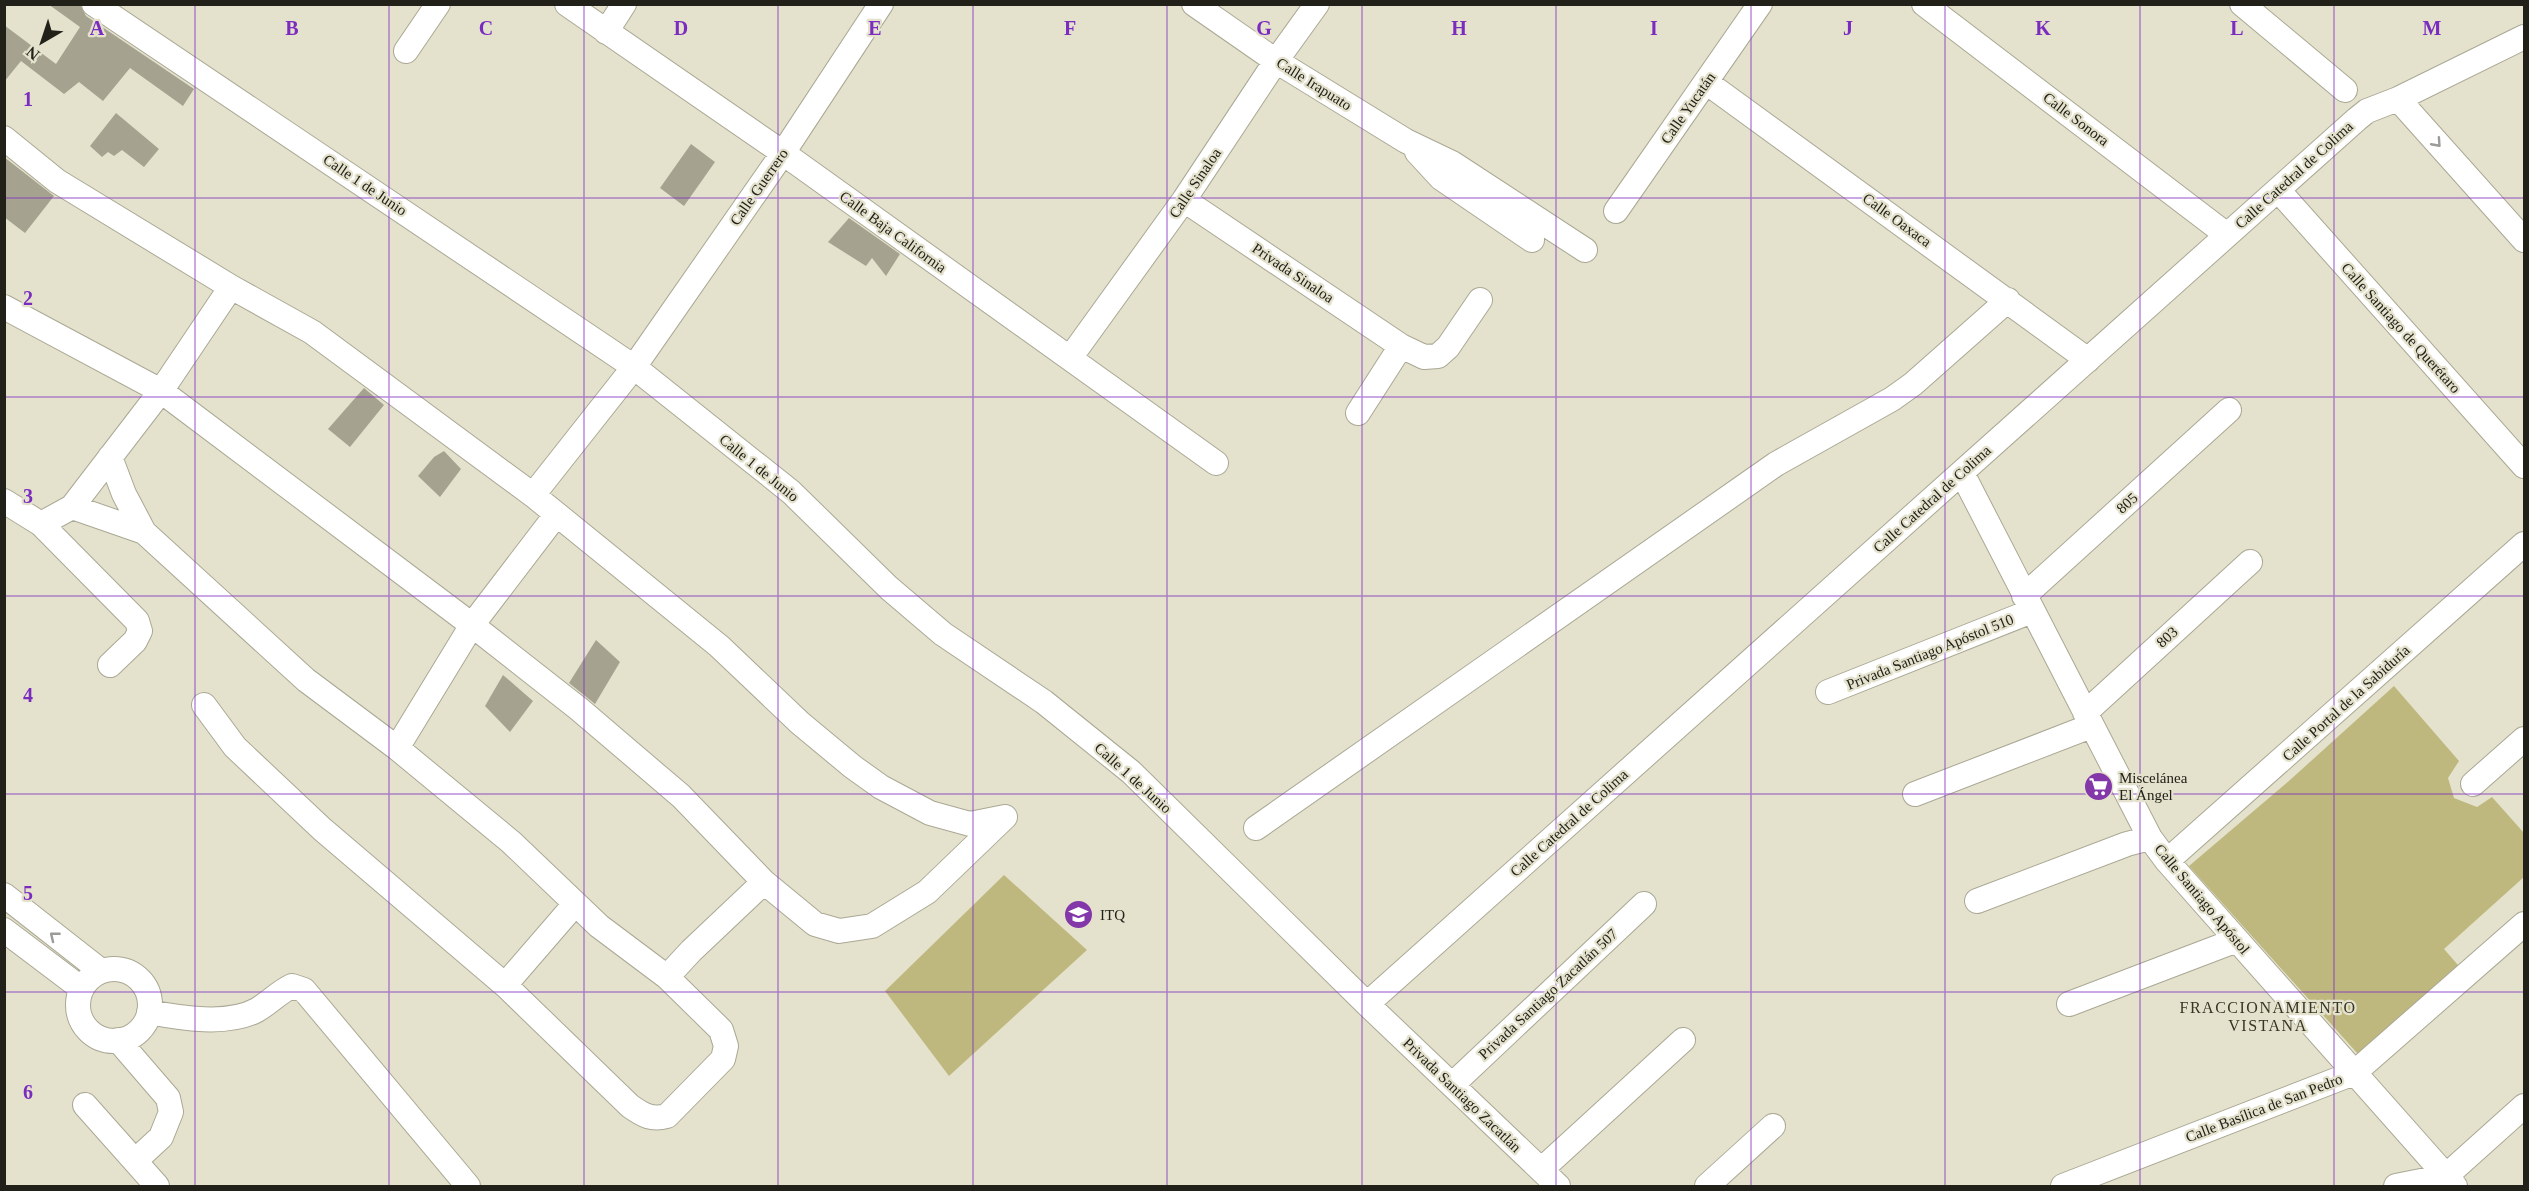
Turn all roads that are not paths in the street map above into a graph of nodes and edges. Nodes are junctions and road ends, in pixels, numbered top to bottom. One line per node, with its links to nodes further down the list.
1 (94, 4): 35 (street, Calle 1 de Junio)
2 (438, 4): 13 (street)
3 (567, 4): 11 (street, Calle Baja California)
4 (624, 4): 11 (street)
5 (881, 4): 20 (street, Calle Guerrero)
6 (1194, 4): 14 (street, Calle Irapuato)
7 (1317, 4): 14 (street, Calle Sinaloa)
8 (1760, 4): 15 (street, Calle Yucatán)
9 (1924, 4): 24 (street, Calle Sonora)
10 (2242, 4): 16 (street)
11 (606, 32): 20 (street, Calle Baja California)
12 (2521, 43): 17 (street, Calle Catedral de Colima)
13 (406, 51)
14 (1276, 61): 19 (street, Calle Irapuato); 22 (street, Calle Sinaloa)
15 (1706, 82): 23 (street, Calle Yucatán); 30 (street, Calle Oaxaca)
16 (2345, 90)
17 (2398, 99): 21 (street, Calle Catedral de Colima); 26 (street, one-way to 26)
18 (4, 138): 28 (street)
19 (1406, 141): 25 (street, Calle Irapuato); 27 (street, Calle Irapuato)
20 (783, 153): 33 (street, Calle Baja California); 35 (street, Calle Guerrero)
21 (2278, 190): 24 (street, Calle Catedral de Colima); 41 (street, Calle Santiago de Querétaro)
22 (1184, 200): 32 (street, Privada Sinaloa); 33 (street, Calle Sinaloa)
23 (1616, 211)
24 (2227, 235): 34 (street, Calle Catedral de Colima)
25 (1532, 240)
26 (2524, 240)
27 (1585, 250)
28 (231, 287): 36 (street); 43 (street)
29 (1480, 300): 32 (street, Privada Sinaloa)
30 (2008, 300): 34 (street, Calle Oaxaca); 61 (street)
31 (4, 307): 36 (street)
32 (1401, 346): 38 (street)
33 (1070, 358): 40 (street, Calle Baja California)
34 (2088, 360): 42 (street, Calle Catedral de Colima)
35 (634, 367): 43 (street, Calle Guerrero); 76 (street, Calle 1 de Junio)
36 (161, 391): 39 (street); 52 (street)
37 (2229, 410): 51 (street, 805)
38 (1358, 412)
39 (110, 458): 45 (street); 48 (street)
40 (1216, 463)
41 (2524, 466)
42 (1962, 473): 51 (street, Calle Santiago Apóstol); 76 (street, Calle Catedral de Colima)
43 (532, 495): 46 (street)
44 (4, 501): 47 (street)
45 (72, 507): 47 (street); 48 (street)
46 (556, 514): 52 (street); 64 (street)
47 (41, 524): 53 (street)
48 (144, 532): 58 (street)
49 (2524, 544): 63 (street, Calle Portal de la Sabiduría)
50 (2250, 562): 56 (street, 803)
51 (2028, 604): 54 (street, Privada Santiago Apóstol 510); 56 (street, Calle Santiago Apóstol)
52 (472, 625): 58 (street); 64 (street)
53 (110, 665)
54 (1828, 692)
55 (204, 705): 74 (street)
56 (2088, 719): 60 (street); 62 (street, Calle Santiago Apóstol)
57 (2524, 739): 59 (street)
58 (397, 748): 67 (street)
59 (2474, 784)
60 (1915, 794)
61 (1256, 828)
62 (2150, 838): 63 (street, Calle Santiago Apóstol); 66 (street)
63 (2167, 861): 71 (street, Calle Santiago Apóstol)
64 (764, 882): 73 (street)
65 (4, 895): 72 (street, one-way to 65)
66 (1977, 901)
67 (575, 904): 73 (street); 74 (street)
68 (1644, 904): 82 (street, Privada Santiago Zacatlán 507)
69 (2524, 924): 81 (street, Calle Basílica de San Pedro)
70 (4, 930): 75 (street)
71 (2237, 940): 77 (street); 81 (street, Calle Santiago Apóstol)
72 (101, 971): 75 (street); 78 (street)
73 (667, 977): 74 (street)
74 (505, 985)
75 (82, 989): 79 (street)
76 (1367, 1004): 82 (street, Privada Santiago Zacatlán)
77 (2069, 1004)
78 (149, 1012): 79 (street); 90 (street)
79 (118, 1040): 86 (street)
80 (1683, 1040): 87 (street)
81 (2354, 1073): 88 (street, Calle Santiago Apóstol); 92 (street, Calle Basílica de San Pedro)
82 (1452, 1085): 87 (street, Privada Santiago Zacatlán)
83 (86, 1105): 86 (street)
84 (2524, 1106): 88 (street)
85 (1773, 1126): 91 (street)
86 (135, 1161): 89 (street)
87 (1550, 1178)
88 (2450, 1181): 93 (street)
89 (157, 1186)
90 (468, 1186)
91 (1707, 1186)
92 (2063, 1186)
93 (2396, 1186)

